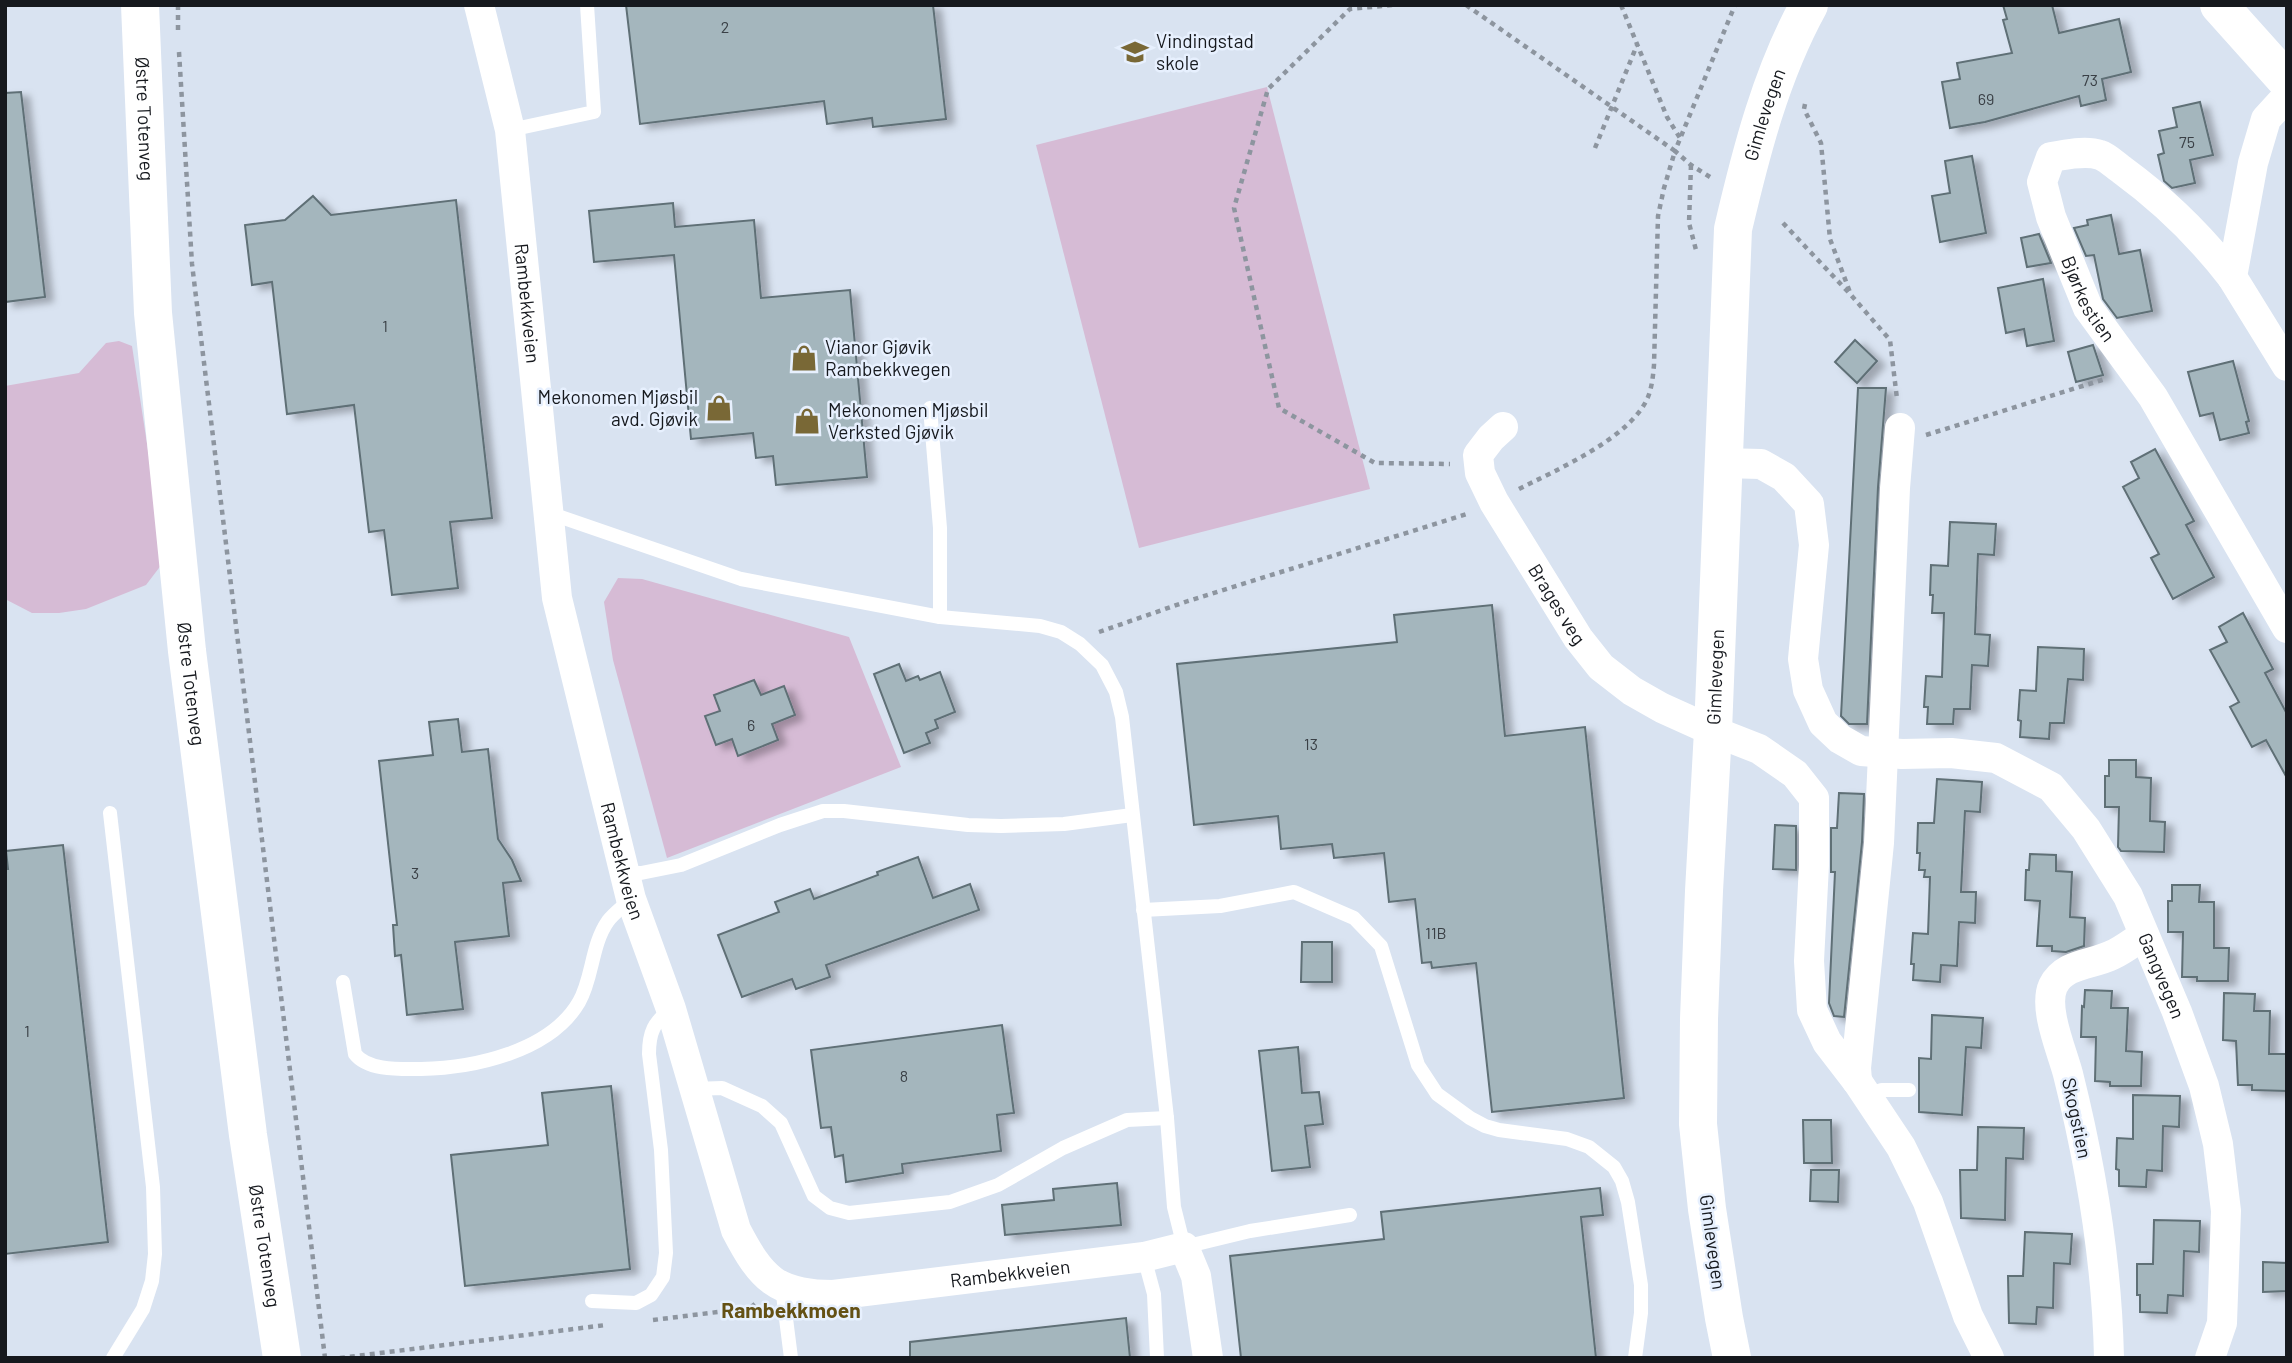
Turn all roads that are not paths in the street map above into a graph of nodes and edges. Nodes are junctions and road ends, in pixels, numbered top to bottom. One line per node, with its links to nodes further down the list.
1 (140, 5): 37 (street, Østre Totenveg)
2 (479, 5): 8 (street, Rambekkveien)
3 (587, 5): 8 (lane)
4 (1809, 5): 14 (street, Gimlevegen)
5 (2218, 5): 6 (street)
6 (2287, 81)
7 (2287, 96): 9 (street)
8 (510, 130): 15 (street, Rambekkveien)
9 (2232, 277): 10 (street, Bjørkestien); 17 (street, Bjørkestien)
10 (2287, 366)
11 (930, 408): 16 (lane)
12 (1503, 427): 18 (street, Brages veg)
13 (1899, 436): 19 (street)
14 (1722, 463): 18 (street, Gimlevegen); 19 (street, Gangvegen)
15 (549, 513): 16 (lane); 22 (street, Rambekkveien)
16 (940, 617): 21 (lane)
17 (2287, 628)
18 (1713, 731): 27 (street); 42 (street, Gimlevegen)
19 (1883, 752): 24 (street, Gangvegen); 27 (street)
20 (110, 814): 36 (lane)
21 (1132, 815): 22 (lane); 23 (lane)
22 (628, 886): 25 (lane); 26 (street, Rambekkveien)
23 (1143, 910): 30 (lane); 41 (lane)
24 (2144, 935): 44 (street, Skogstien); 45 (street, Gangvegen)
25 (343, 982)
26 (671, 1009): 28 (street, Rambekkveien); 35 (lane)
27 (1862, 1088): 29 (lane); 43 (street)
28 (694, 1089): 30 (lane); 34 (street, Rambekkveien)
29 (1909, 1090)
30 (1167, 1118): 32 (lane)
31 (1350, 1215): 32 (lane)
32 (1184, 1247): 33 (street, Rambekkveien); 40 (street)
33 (1144, 1257): 34 (street, Rambekkveien); 39 (lane)
34 (778, 1285): 38 (lane)
35 (592, 1301)
36 (113, 1358)
37 (282, 1358)
38 (792, 1358)
39 (1157, 1358)
40 (1208, 1358)
41 (1635, 1358)
42 (1732, 1358)
43 (1989, 1358)
44 (2109, 1358)
45 (2210, 1358)

